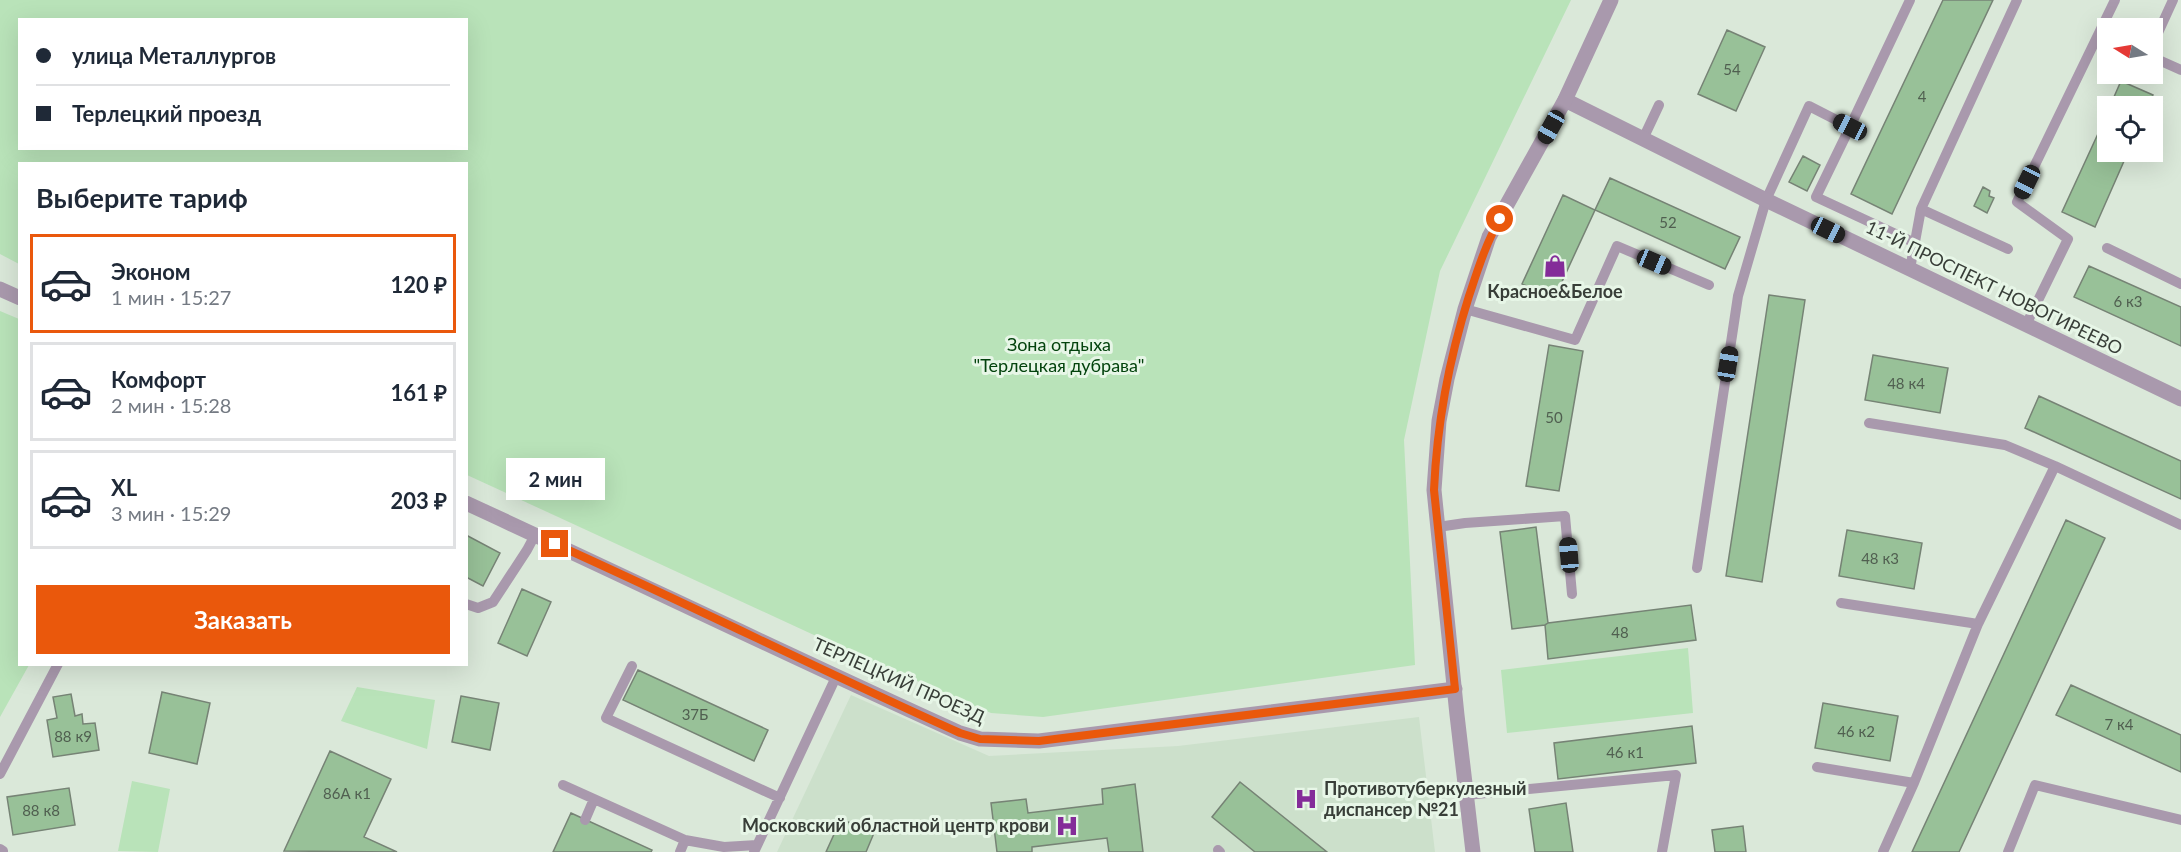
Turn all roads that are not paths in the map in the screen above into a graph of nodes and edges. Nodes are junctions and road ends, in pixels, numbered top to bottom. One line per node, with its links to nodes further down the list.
1 (1611, 0): 9 (street)
2 (1910, 0): 11 (lane)
3 (2017, 0): 14 (lane)
4 (2115, 0): 24 (lane)
5 (2173, 0): 6 (lane)
6 (2163, 22)
7 (2163, 62): 8 (lane)
8 (2181, 70)
9 (1565, 100): 12 (street, 11-Й ПРОСПЕКТ НОВОГИРЕЕВО); 23 (street)
10 (1659, 105): 12 (lane)
11 (1850, 127): 13 (lane); 15 (lane)
12 (1643, 139): 13 (street, 11-Й ПРОСПЕКТ НОВОГИРЕЕВО)
13 (1766, 200): 18 (street, 11-Й ПРОСПЕКТ НОВОГИРЕЕВО); 32 (lane)
14 (1922, 209): 15 (lane); 17 (lane)
15 (1915, 243): 18 (lane)
16 (2107, 248): 19 (lane)
17 (2008, 249)
18 (1910, 269): 24 (street, 11-Й ПРОСПЕКТ НОВОГИРЕЕВО)
19 (2181, 284)
20 (1708, 285): 23 (lane)
21 (0, 289): 22 (street)
22 (18, 297)
23 (1465, 309): 30 (street)
24 (2026, 325): 25 (street, 11-Й ПРОСПЕКТ НОВОГИРЕЕВО)
25 (2181, 399)
26 (1869, 423): 27 (lane)
27 (2055, 466): 29 (lane); 36 (lane)
28 (468, 504): 31 (street, ТЕРЛЕЦКИЙ ПРОЕЗД)
29 (2181, 525)
30 (1438, 527): 33 (lane); 40 (street)
31 (535, 535): 35 (lane); 39 (street, ТЕРЛЕЦКИЙ ПРОЕЗД)
32 (1697, 568)
33 (1572, 594)
34 (1841, 603): 36 (lane)
35 (468, 605)
36 (1978, 624): 43 (lane)
37 (57, 666): 42 (lane)
38 (632, 666): 46 (lane)
39 (837, 677): 40 (street, ТЕРЛЕЦКИЙ ПРОЕЗД); 46 (lane)
40 (1455, 689): 45 (street)
41 (1817, 767): 43 (lane)
42 (0, 774)
43 (1914, 783): 55 (lane)
44 (563, 785): 47 (lane)
45 (1466, 795): 53 (street); 54 (lane)
46 (780, 798): 51 (lane)
47 (594, 799): 48 (lane); 50 (lane)
48 (585, 820)
49 (2181, 820): 56 (lane)
50 (685, 840): 51 (lane); 52 (lane)
51 (756, 849)
52 (680, 852)
53 (1473, 852)
54 (1662, 852)
55 (1883, 852)
56 (2008, 852)

